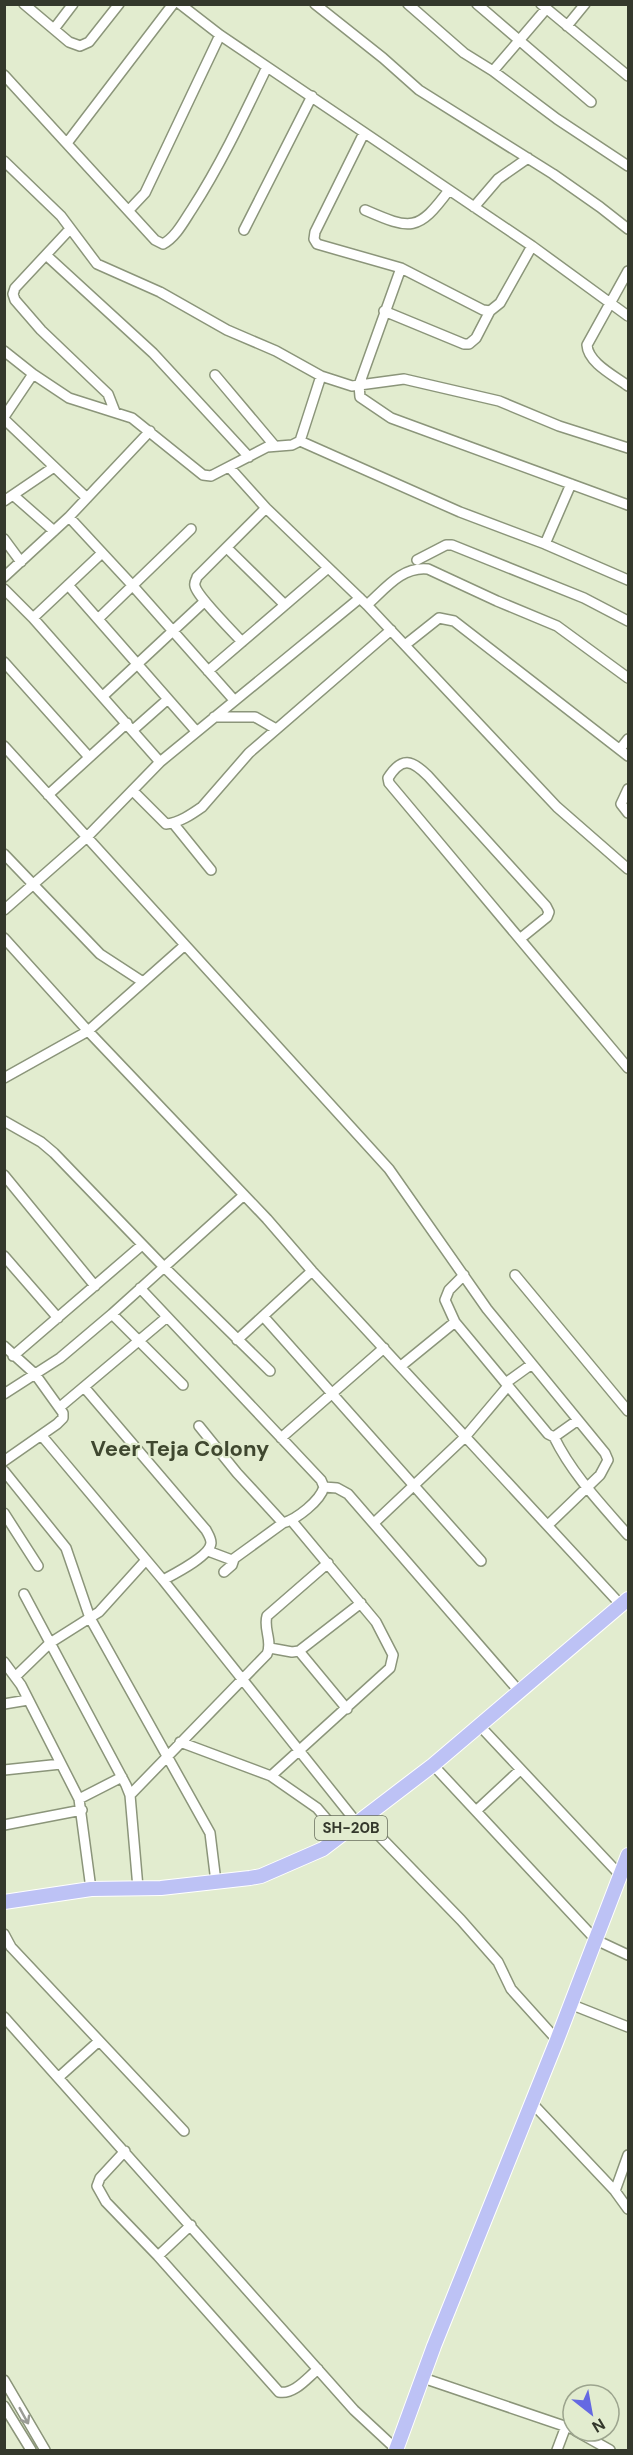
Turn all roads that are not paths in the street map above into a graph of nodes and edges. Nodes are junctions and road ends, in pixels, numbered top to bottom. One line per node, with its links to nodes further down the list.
1 (24, 4): 12 (street)
2 (73, 4): 12 (street)
3 (119, 4): 12 (street)
4 (173, 4): 22 (street)
5 (180, 4): 13 (street)
6 (315, 4): 23 (street)
7 (408, 4): 16 (street)
8 (477, 4): 14 (street)
9 (585, 4): 11 (street)
10 (544, 7): 11 (street); 14 (street)
11 (567, 26): 18 (street)
12 (54, 29)
13 (220, 35): 15 (street); 28 (street)
14 (519, 40): 16 (street); 20 (street)
15 (267, 67): 19 (street); 28 (street)
16 (493, 70): 25 (street)
17 (4, 75): 22 (street)
18 (628, 76)
19 (312, 96): 21 (street); 32 (street)
20 (591, 102)
21 (364, 133): 26 (street); 35 (street)
22 (68, 143): 28 (street)
23 (528, 159): 27 (street); 31 (street)
24 (4, 161): 30 (street)
25 (628, 166)
26 (449, 190): 27 (street); 29 (street)
27 (474, 207): 33 (street)
28 (129, 210)
29 (365, 210)
30 (70, 229): 34 (street); 44 (street)
31 (628, 229)
32 (244, 230)
33 (532, 246): 37 (street); 39 (street)
34 (46, 255): 47 (street); 53 (street)
35 (401, 268): 38 (street); 39 (street)
36 (628, 271): 37 (street)
37 (611, 304): 40 (street); 46 (street)
38 (384, 311): 39 (street); 45 (street)
39 (490, 311)
40 (628, 316)
41 (4, 351): 42 (street)
42 (33, 374): 47 (street); 48 (street)
43 (215, 375): 51 (street)
44 (321, 376): 45 (street); 50 (street)
45 (359, 385): 52 (street); 56 (street)
46 (628, 386)
47 (115, 412): 49 (street)
48 (4, 418): 54 (street)
49 (150, 431): 55 (street); 58 (street)
50 (300, 441): 51 (street); 66 (street)
51 (274, 445): 53 (street)
52 (628, 448)
53 (249, 457): 55 (street)
54 (54, 467): 57 (street); 58 (street)
55 (230, 468): 61 (street)
56 (571, 484): 60 (street); 66 (street)
57 (13, 495): 59 (street); 64 (street)
58 (87, 498): 62 (street)
59 (4, 501)
60 (628, 506)
61 (266, 508): 67 (street); 71 (street)
62 (69, 517): 64 (street); 68 (street)
63 (192, 530): 75 (street)
64 (54, 531): 70 (street)
65 (4, 539): 70 (street)
66 (545, 544): 73 (street)
67 (226, 548): 77 (street); 79 (street)
68 (102, 553): 74 (street); 75 (street)
69 (417, 560): 82 (street)
70 (21, 562): 72 (street)
71 (328, 568): 78 (street); 79 (street)
72 (4, 577)
73 (628, 580)
74 (68, 585): 80 (street); 81 (street)
75 (133, 586): 81 (street); 84 (street)
76 (4, 589): 80 (street)
77 (205, 601): 84 (street); 85 (street)
78 (364, 602): 83 (street); 90 (street); 93 (street)
79 (285, 605): 85 (street)
80 (33, 618): 91 (street)
81 (98, 619): 88 (street)
82 (628, 621)
83 (391, 630): 86 (street); 96 (street)
84 (174, 632): 88 (street); 89 (street)
85 (242, 642): 89 (street)
86 (405, 645): 100 (street); 111 (street)
87 (4, 662): 102 (street)
88 (138, 664): 91 (street); 92 (street)
89 (208, 671): 93 (street)
90 (628, 678)
91 (103, 696): 95 (street)
92 (168, 699): 95 (street); 97 (street)
93 (234, 700): 94 (street)
94 (214, 717): 96 (street); 97 (street)
95 (130, 726): 102 (street); 103 (street)
96 (276, 729): 108 (street)
97 (196, 731): 103 (street)
98 (628, 739): 100 (street)
99 (4, 746): 106 (street)
100 (620, 749): 101 (street)
101 (628, 756)
102 (89, 757): 106 (street)
103 (160, 762): 105 (street)
104 (628, 789): 107 (street)
105 (133, 791): 108 (street); 109 (street)
106 (48, 795): 109 (street)
107 (628, 813)
108 (173, 823): 112 (street)
109 (87, 837): 113 (street); 117 (street)
110 (4, 854): 113 (street)
111 (628, 869)
112 (211, 870)
113 (34, 884): 114 (street); 118 (street)
114 (4, 910)
115 (521, 938): 115 (street); 120 (street)
116 (5, 939): 119 (street)
117 (185, 945): 118 (street); 129 (street)
118 (143, 982): 119 (street)
119 (88, 1031): 121 (street); 124 (street)
120 (628, 1068)
121 (4, 1078)
122 (4, 1121): 125 (street)
123 (4, 1175): 131 (street)
124 (244, 1195): 127 (street); 128 (street)
125 (142, 1245): 127 (street); 131 (street)
126 (4, 1256): 136 (street)
127 (164, 1267): 132 (street); 138 (street)
128 (312, 1271): 134 (street); 141 (street)
129 (464, 1275): 137 (street); 143 (street)
130 (515, 1275): 153 (street)
131 (95, 1286): 136 (street)
132 (140, 1288): 133 (street); 135 (street)
133 (112, 1314): 139 (street); 146 (street)
134 (263, 1316): 138 (street); 151 (street)
135 (167, 1317): 139 (street); 159 (street)
136 (58, 1318): 142 (street)
137 (455, 1322): 144 (street); 148 (street)
138 (237, 1340): 145 (street)
139 (140, 1341): 147 (street); 149 (street)
140 (4, 1346): 142 (street)
141 (384, 1348): 144 (street); 151 (street)
142 (13, 1356): 146 (street)
143 (532, 1364): 148 (street); 154 (street)
144 (401, 1366): 157 (street)
145 (270, 1371)
146 (35, 1374): 150 (street); 152 (street)
147 (183, 1385)
148 (508, 1386): 157 (street); 158 (street)
149 (84, 1387): 152 (street); 170 (street)
150 (4, 1394)
151 (332, 1394): 159 (street); 162 (street)
152 (60, 1407): 156 (street)
153 (628, 1411)
154 (578, 1419): 158 (street); 164 (street)
155 (199, 1426): 166 (street)
156 (42, 1436): 160 (street); 172 (street)
157 (465, 1437): 162 (street); 168 (street)
158 (554, 1437): 164 (street)
159 (281, 1438): 163 (street)
160 (4, 1461)
161 (4, 1471): 181 (street)
162 (415, 1485): 167 (street); 173 (street)
163 (324, 1486): 166 (street); 167 (street)
164 (587, 1488): 168 (street); 169 (street)
165 (4, 1513): 175 (street)
166 (287, 1522): 171 (street); 174 (street)
167 (374, 1523): 188 (street)
168 (548, 1525): 179 (street)
169 (628, 1535)
170 (208, 1551): 171 (street); 177 (street)
171 (234, 1559): 176 (street)
172 (146, 1560): 177 (street); 181 (street)
173 (481, 1561)
174 (328, 1563): 180 (street); 183 (street)
175 (38, 1566)
176 (224, 1572)
177 (163, 1580): 187 (street)
178 (24, 1594): 182 (street)
179 (625, 1602): 188 (main road, SH-20B)
180 (361, 1603): 184 (street); 191 (street)
181 (90, 1618): 182 (street); 195 (street)
182 (50, 1643): 186 (street); 201 (street)
183 (270, 1648): 184 (street); 187 (street)
184 (299, 1651): 191 (street)
185 (4, 1662): 186 (street)
186 (15, 1677): 189 (street)
187 (241, 1679): 193 (street); 194 (street)
188 (518, 1690): 192 (main road, SH-20B)
189 (28, 1700): 190 (street); 196 (street)
190 (4, 1704)
191 (347, 1709): 194 (street)
192 (479, 1725): 197 (main road, SH-20B); 199 (street)
193 (180, 1742): 195 (street); 200 (street)
194 (298, 1749): 200 (street); 206 (street)
195 (168, 1755): 202 (street); 211 (street)
196 (61, 1764): 198 (street); 203 (street)
197 (433, 1765): 205 (street); 206 (main road, SH-20B)
198 (4, 1770)
199 (520, 1770): 205 (street); 210 (street)
200 (271, 1776): 208 (street)
201 (122, 1777): 202 (street); 203 (street)
202 (130, 1795): 212 (street)
203 (79, 1799): 204 (street)
204 (82, 1810): 207 (street); 213 (street)
205 (476, 1811): 216 (street)
206 (360, 1821): 208 (main road, SH-20B); 221 (street)
207 (4, 1825)
208 (340, 1836): 211 (main road, SH-20B)
209 (628, 1855): 210 (main road)
210 (620, 1875): 216 (main road)
211 (216, 1882): 212 (main road, SH-20B)
212 (138, 1888): 213 (main road, SH-20B)
213 (91, 1889): 214 (main road, SH-20B)
214 (4, 1902)
215 (4, 1934): 222 (street)
216 (596, 1940): 217 (street); 218 (main road)
217 (628, 1955)
218 (570, 2004): 220 (street); 221 (main road)
219 (4, 2017): 223 (street)
220 (628, 2027)
221 (557, 2040): 224 (main road)
222 (99, 2041): 223 (street); 225 (street)
223 (59, 2077): 226 (street)
224 (532, 2103): 228 (street); 233 (main road)
225 (184, 2131)
226 (125, 2151): 230 (street); 231 (street)
227 (628, 2156): 228 (street)
228 (615, 2191): 229 (street)
229 (628, 2209)
230 (191, 2224): 231 (street); 232 (street)
231 (158, 2256): 232 (street)
232 (318, 2369): 238 (street)
233 (423, 2378): 236 (street); 238 (main road)
234 (4, 2380): 240 (street, one-way to 240)
235 (4, 2406): 239 (street)
236 (561, 2425)
237 (596, 2443): 241 (street)
238 (396, 2450)
239 (31, 2451)
240 (45, 2451)
241 (610, 2451)

